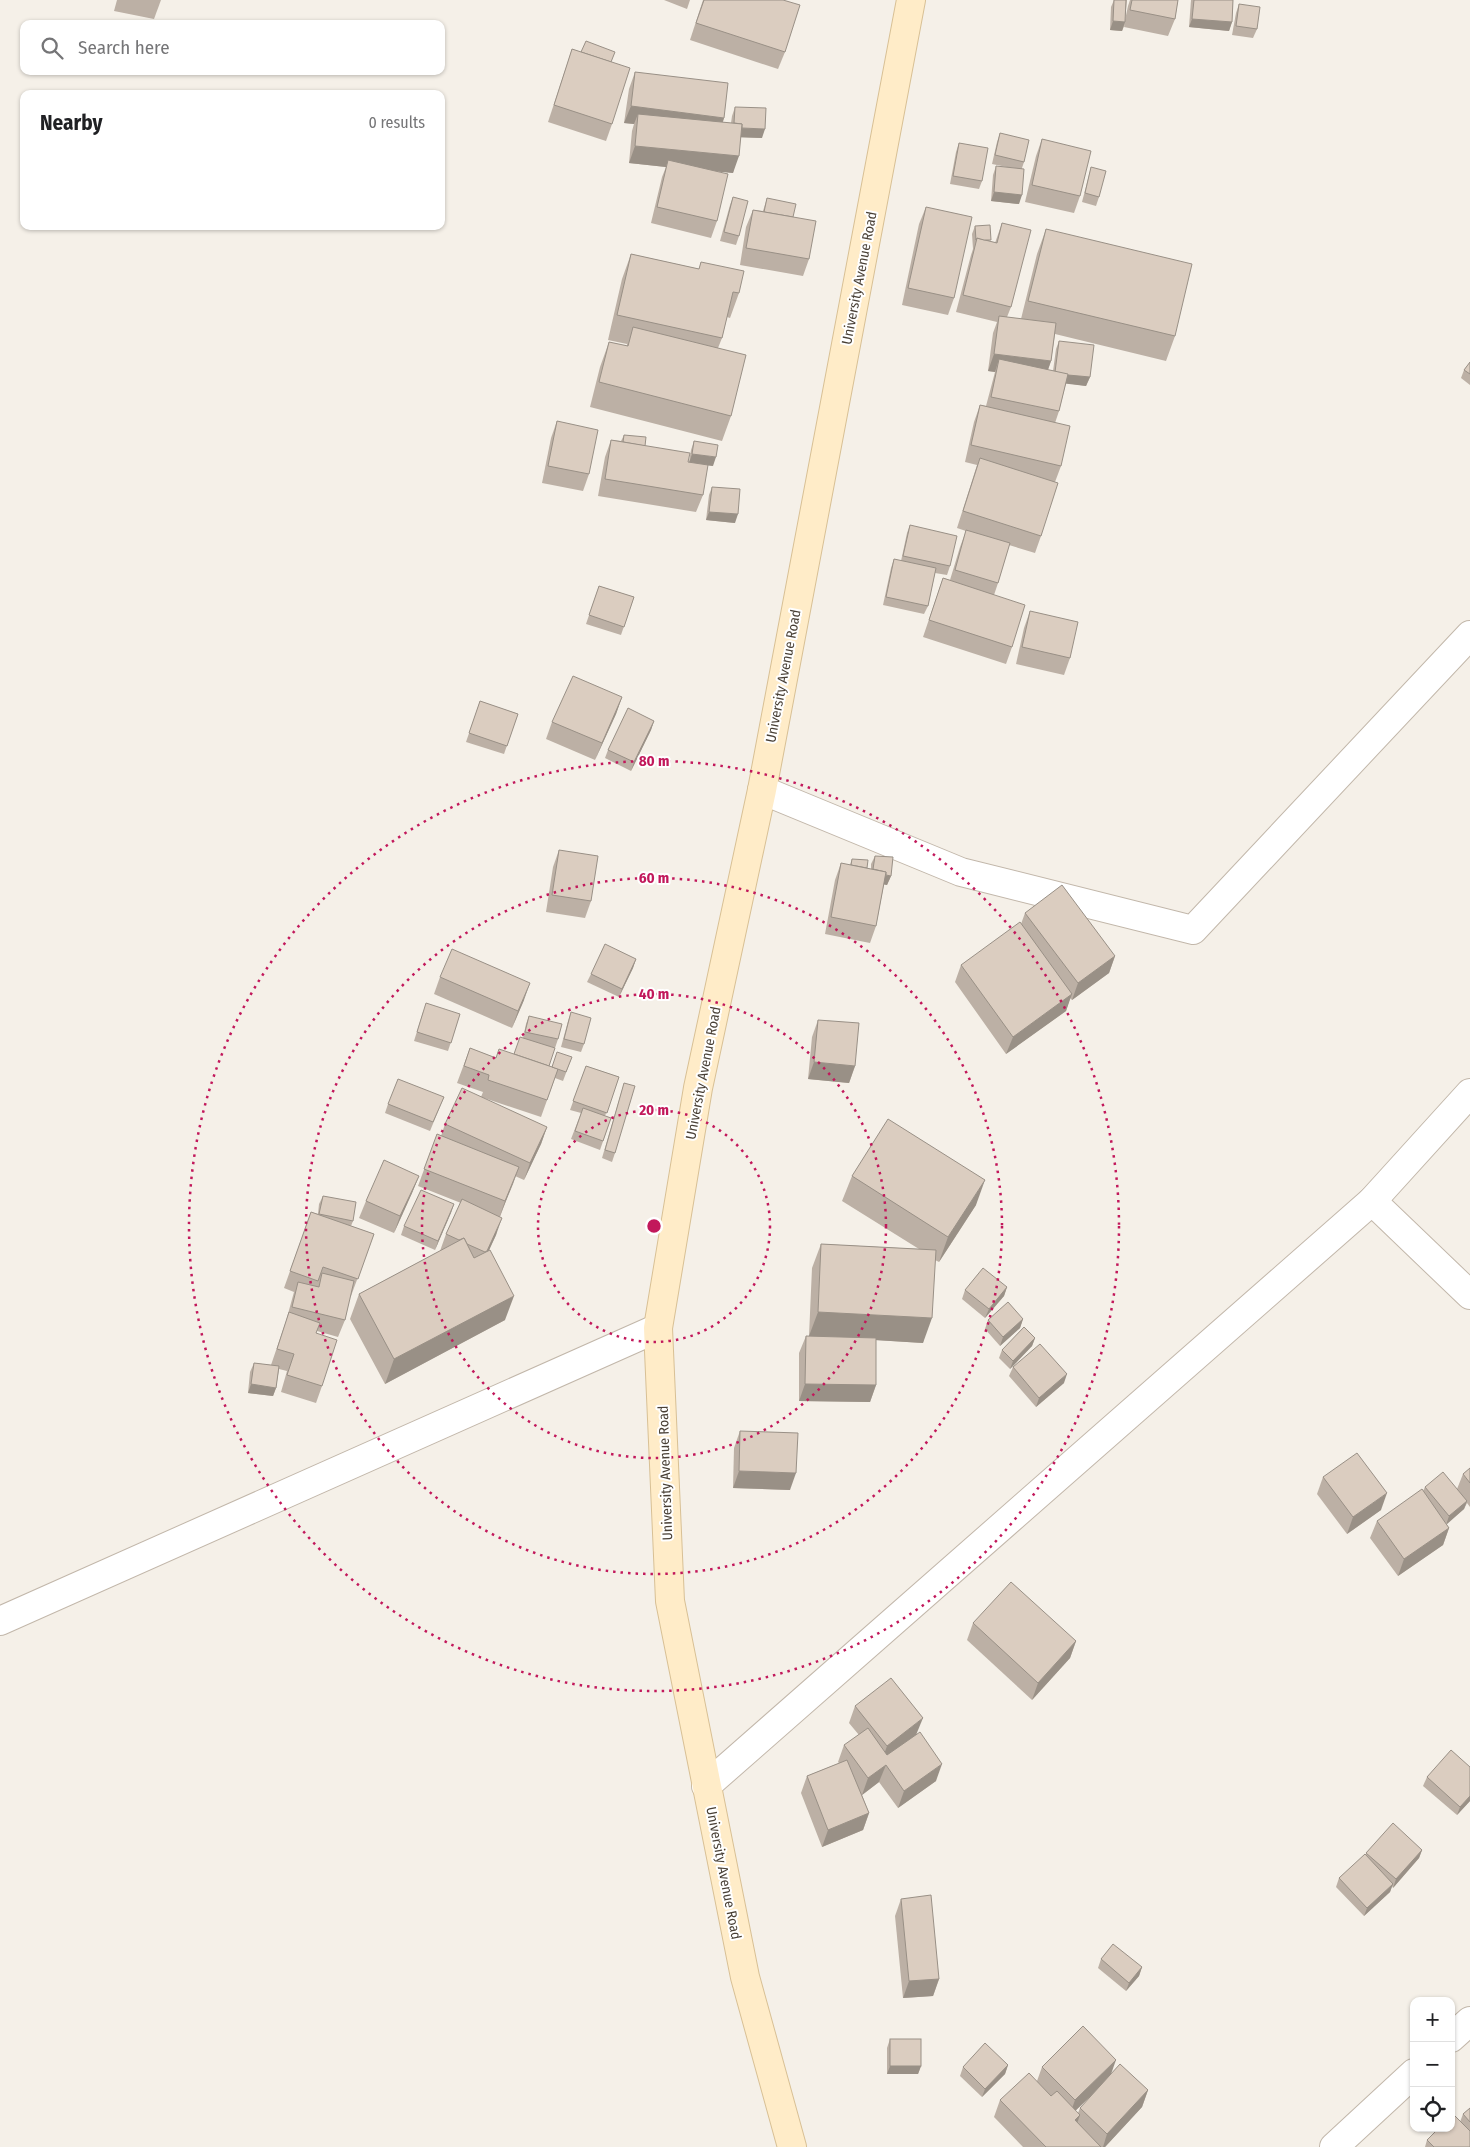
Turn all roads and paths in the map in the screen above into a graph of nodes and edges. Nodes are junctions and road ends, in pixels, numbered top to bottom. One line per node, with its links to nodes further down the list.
1 (911, 0): 3 (main road, University Avenue Road)
2 (1470, 635): 3 (street)
3 (762, 790): 7 (main road, University Avenue Road)
4 (1470, 1093): 5 (street)
5 (1372, 1201): 6 (street); 9 (street)
6 (1470, 1295)
7 (658, 1328): 8 (street); 9 (main road, University Avenue Road)
8 (0, 1620)
9 (706, 1786): 13 (main road, University Avenue Road)
10 (1470, 2021): 11 (street)
11 (1455, 2034)
12 (1410, 2077): 14 (street)
13 (792, 2147)
14 (1334, 2147)

